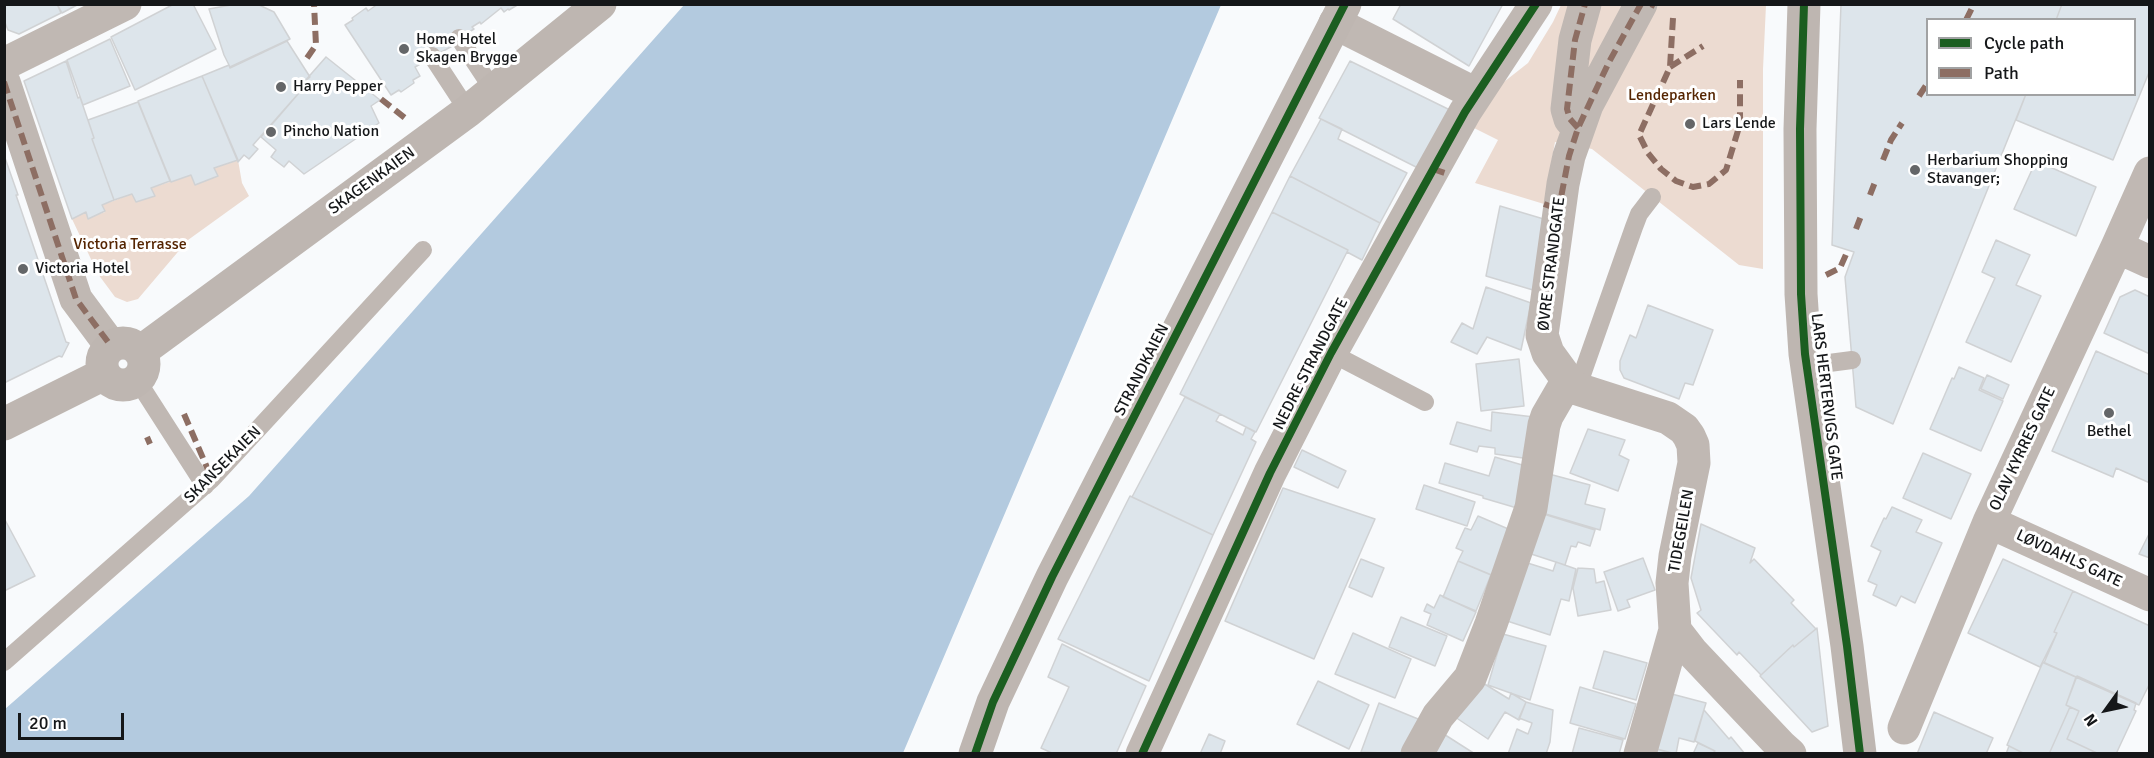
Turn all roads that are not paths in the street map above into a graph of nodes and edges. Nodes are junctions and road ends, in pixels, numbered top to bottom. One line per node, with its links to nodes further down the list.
1 (125, 4): 10 (street)
2 (600, 4): 12 (street, SKAGENKAIEN)
3 (1536, 4): 13 (street, NEDRE STRANDGATE)
4 (1585, 4): 15 (street)
5 (1641, 4): 15 (street, ØVRE STRANDGATE)
6 (1804, 4): 24 (street, LARS HERTERVIGS GATE)
7 (1340, 14): 13 (street); 34 (street, STRANDKAIEN)
8 (459, 38): 12 (lane)
9 (432, 56): 14 (lane)
10 (4, 64)
11 (4, 81): 23 (street)
12 (494, 91): 14 (street, SKAGENKAIEN)
13 (1476, 94): 21 (street, NEDRE STRANDGATE)
14 (468, 111): 23 (street, SKAGENKAIEN)
15 (1578, 128): 25 (street, ØVRE STRANDGATE)
16 (2150, 173): 18 (street, OLAV KYRRES GATE)
17 (1652, 197): 25 (lane)
18 (2118, 247): 20 (street); 29 (street, OLAV KYRRES GATE)
19 (423, 250): 28 (lane, SKANSEKAIEN)
20 (2150, 262)
21 (1331, 353): 26 (lane); 35 (street, NEDRE STRANDGATE)
22 (1852, 360): 24 (lane)
23 (123, 363): 27 (street, SKAGENKAIEN); 28 (lane)
24 (1806, 366): 39 (street, LARS HERTERVIGS GATE)
25 (1571, 387): 31 (street, TIDEGEILEN); 36 (street)
26 (1425, 402)
27 (4, 424)
28 (205, 486): 32 (lane, SKANSEKAIEN)
29 (1989, 522): 30 (street, LØVDAHLS GATE); 33 (street, OLAV KYRRES GATE)
30 (2150, 596)
31 (1675, 630): 37 (street); 38 (street)
32 (4, 662)
33 (1904, 728)
34 (975, 753)
35 (1142, 753)
36 (1417, 753)
37 (1640, 753)
38 (1790, 753)
39 (1860, 753)

